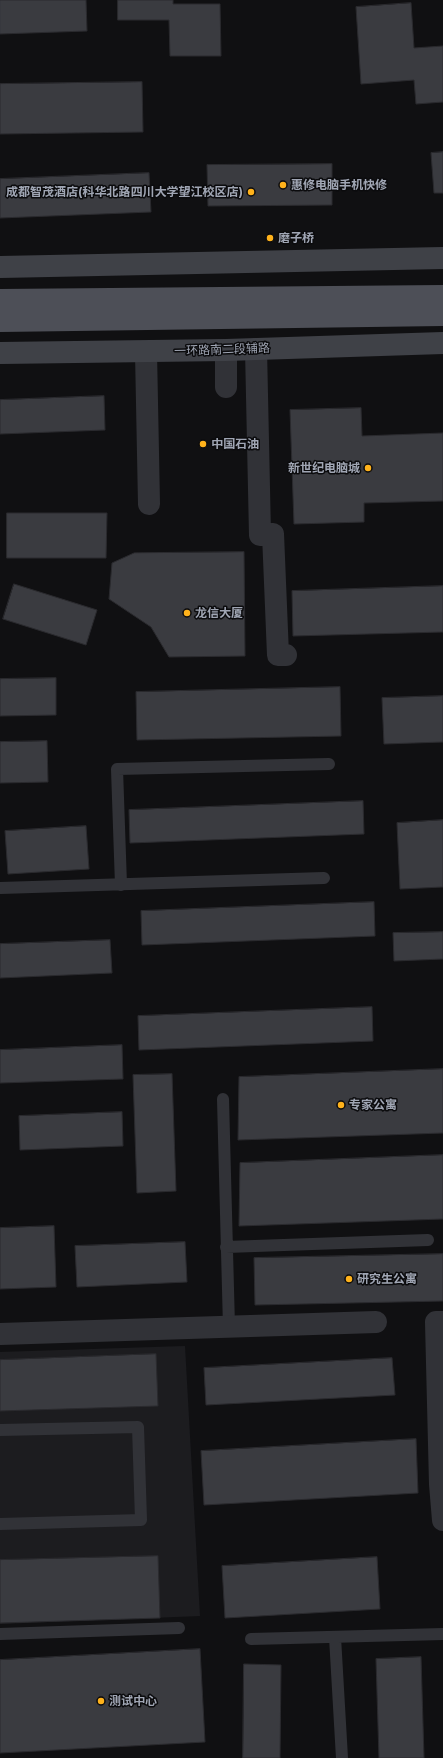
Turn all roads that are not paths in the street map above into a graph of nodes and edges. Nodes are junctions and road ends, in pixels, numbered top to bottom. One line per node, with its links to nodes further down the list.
1 (443, 258): 2 (main road)
2 (0, 267)
3 (443, 296): 4 (main road)
4 (0, 300)
5 (443, 315): 6 (main road)
6 (0, 321)
7 (443, 343): 8 (main road, 一环路南二段辅路)
8 (256, 349): 9 (main road, 一环路南二段辅路); 14 (street)
9 (226, 350): 10 (main road, 一环路南二段辅路); 12 (street)
10 (146, 352): 11 (main road, 一环路南二段辅路); 13 (street)
11 (0, 354)
12 (226, 387)
13 (149, 504)
14 (286, 655)
15 (329, 764): 17 (lane)
16 (324, 878): 17 (lane)
17 (121, 885): 18 (lane)
18 (0, 888)
19 (223, 1099): 21 (lane)
20 (428, 1240): 21 (lane)
21 (226, 1247): 24 (lane)
22 (376, 1322): 24 (street)
23 (443, 1322): 27 (street)
24 (229, 1327): 25 (street)
25 (0, 1334)
26 (0, 1430): 28 (lane)
27 (443, 1520)
28 (0, 1524)
29 (179, 1628): 30 (lane)
30 (0, 1634)
31 (443, 1634): 32 (lane)
32 (335, 1637): 33 (lane); 34 (lane)
33 (251, 1639)
34 (342, 1758)

